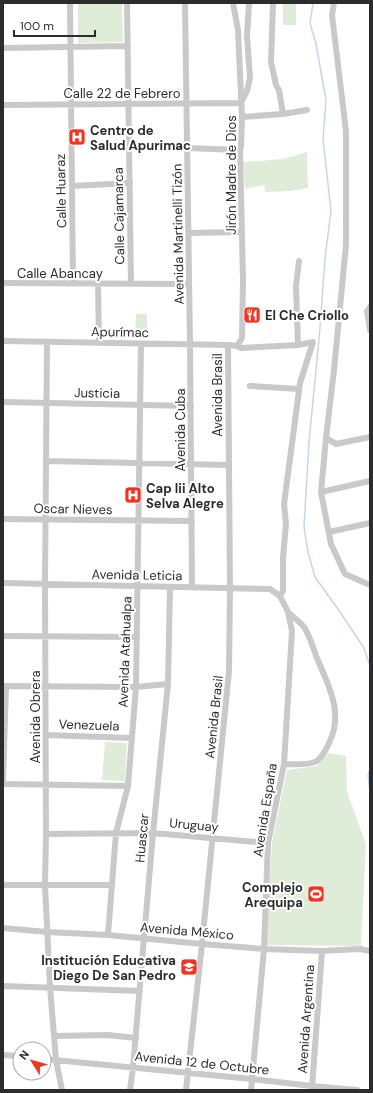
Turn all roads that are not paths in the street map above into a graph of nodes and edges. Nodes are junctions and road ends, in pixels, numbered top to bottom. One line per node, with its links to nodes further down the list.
1 (70, 3): 9 (street, Calle Huaraz)
2 (127, 3): 8 (street, Calle Cajamarca)
3 (185, 3): 11 (street, Avenida Martinelli Tizón)
4 (233, 3): 12 (street, Jirón Madre de Dios)
5 (249, 3): 12 (street)
6 (273, 3): 17 (street)
7 (334, 3): 48 (street)
8 (128, 46): 9 (street); 14 (street, Calle Cajamarca)
9 (70, 47): 10 (street); 13 (street, Calle Huaraz)
10 (3, 48)
11 (186, 103): 12 (street, Calle 22 de Febrero); 14 (street, Calle 22 de Febrero); 19 (street, Avenida Martinelli Tizón)
12 (241, 103): 18 (street, Jirón Madre de Dios)
13 (71, 104): 14 (street, Calle 22 de Febrero); 15 (street, Calle 22 de Febrero); 22 (street, Calle Huaraz)
14 (128, 104): 21 (street, Calle Cajamarca)
15 (3, 105)
16 (307, 110): 17 (street)
17 (283, 114): 18 (street)
18 (242, 116): 20 (street, Jirón Madre de Dios)
19 (187, 148): 20 (street); 24 (street, Avenida Martinelli Tizón)
20 (240, 150): 23 (street, Jirón Madre de Dios)
21 (130, 183): 22 (street); 29 (street, Calle Cajamarca)
22 (72, 186): 27 (street, Calle Huaraz)
23 (241, 232): 24 (street); 40 (street, Jirón Madre de Dios)
24 (188, 233): 30 (street, Avenida Martinelli Tizón)
25 (299, 261): 39 (street)
26 (3, 283): 27 (street, Calle Abancay)
27 (73, 284): 28 (street, Calle Abancay)
28 (98, 284): 29 (street, Calle Abancay); 35 (street)
29 (131, 284): 30 (street, Calle Abancay)
30 (189, 284): 37 (street, Avenida Martinelli Tizón)
31 (370, 307): 32 (street)
32 (370, 330)
33 (3, 341): 34 (street, Apurímac)
34 (48, 342): 35 (street, Apurímac); 44 (street, Avenida Obrera)
35 (99, 343): 36 (street, Apurímac)
36 (141, 344): 37 (street, Apurímac); 45 (street, Avenida Atahualpa)
37 (190, 345): 38 (street, Apurímac); 46 (street, Avenida Cuba)
38 (228, 345): 40 (street, Apurímac); 52 (street, Avenida Brasil)
39 (298, 345): 40 (street, Apurímac); 42 (street, Apurímac)
40 (236, 346)
41 (250, 386): 42 (street)
42 (300, 389): 68 (street)
43 (3, 402): 44 (street, Justicia)
44 (47, 403): 45 (street, Justicia); 49 (street, Avenida Obrera)
45 (140, 404): 46 (street, Justicia); 50 (street, Avenida Atahualpa)
46 (191, 406): 51 (street, Avenida Cuba)
47 (370, 437): 48 (street)
48 (326, 438): 54 (street)
49 (46, 462): 50 (street); 56 (street, Avenida Obrera)
50 (140, 463): 51 (street); 57 (street, Avenida Atahualpa)
51 (191, 464): 52 (street); 58 (street, Avenida Cuba)
52 (229, 465): 67 (street, Avenida Brasil)
53 (370, 481): 54 (street)
54 (321, 492): 60 (street)
55 (3, 519): 56 (street, Oscar Nieves)
56 (46, 520): 57 (street, Oscar Nieves); 62 (street, Avenida Obrera)
57 (139, 521): 58 (street, Oscar Nieves); 64 (street, Avenida Atahualpa)
58 (192, 521): 66 (street, Avenida Cuba)
59 (370, 523): 60 (street)
60 (329, 532): 63 (street)
61 (3, 583): 62 (street, Avenida Leticia)
62 (45, 584): 64 (street, Avenida Leticia); 73 (street, Avenida Obrera)
63 (370, 585)
64 (138, 586): 65 (street, Avenida Leticia); 74 (street, Avenida Atahualpa)
65 (170, 587): 66 (street, Avenida Leticia); 75 (street, Huascar)
66 (192, 588): 67 (street, Avenida Leticia)
67 (230, 588): 68 (street, Avenida Leticia); 89 (street, Avenida Brasil)
68 (280, 596): 69 (street, Avenida España)
69 (288, 612): 70 (street); 71 (street, Avenida España)
70 (304, 627): 71 (street); 82 (street)
71 (292, 631): 82 (street, Avenida España)
72 (3, 636): 73 (street)
73 (45, 637): 74 (street); 77 (street, Avenida Obrera)
74 (137, 637): 78 (street, Avenida Atahualpa)
75 (168, 684): 78 (street); 87 (street, Huascar)
76 (4, 686): 77 (street); 79 (street)
77 (45, 686): 78 (street); 80 (street, Avenida Obrera)
78 (136, 687): 81 (street, Avenida Atahualpa)
79 (4, 732): 83 (street)
80 (46, 735): 81 (street, Venezuela); 84 (street, Avenida Obrera)
81 (132, 738): 85 (street, Avenida Atahualpa)
82 (284, 764): 90 (street, Avenida España)
83 (3, 783): 84 (street)
84 (46, 784): 85 (street); 88 (street, Avenida Obrera)
85 (128, 786): 86 (street, Avenida Atahualpa)
86 (116, 833): 87 (street, Uruguay); 88 (street, Uruguay); 93 (street, Avenida Atahualpa)
87 (153, 833): 89 (street, Uruguay); 97 (street, Huascar)
88 (46, 834): 92 (street, Avenida Obrera)
89 (213, 838): 90 (street, Uruguay); 98 (street, Avenida Brasil)
90 (268, 843): 99 (street, Avenida España)
91 (3, 885): 92 (street)
92 (45, 885): 93 (street); 95 (street, Avenida Obrera)
93 (112, 885): 96 (street, Avenida Atahualpa)
94 (3, 928): 95 (street, Avenida México)
95 (47, 932): 96 (street, Avenida México); 103 (street, Avenida Obrera)
96 (108, 935): 97 (street, Avenida México)
97 (145, 938): 98 (street, Avenida México); 104 (street, Huascar)
98 (202, 944): 99 (street, Avenida México); 110 (street, Avenida Brasil)
99 (264, 949): 100 (street, Avenida México); 111 (street, Avenida España)
100 (322, 951): 101 (street, Avenida México); 112 (street, Avenida Argentina)
101 (370, 951)
102 (3, 986): 103 (street)
103 (50, 987): 104 (street); 105 (street, Avenida Obrera)
104 (140, 991): 106 (street, Huascar)
105 (54, 1036): 106 (street); 108 (street, Avenida Obrera)
106 (136, 1038): 109 (street, Huascar)
107 (52, 1059): 108 (street, Avenida 12 de Octubre)
108 (56, 1060): 109 (street, Avenida 12 de Octubre); 113 (street, Avenida Obrera)
109 (133, 1067): 110 (street, Avenida 12 de Octubre); 114 (street, Huascar)
110 (188, 1073): 111 (street, Avenida 12 de Octubre); 115 (street, Avenida Brasil)
111 (252, 1079): 112 (street, Avenida 12 de Octubre); 116 (street, Avenida España)
112 (312, 1088): 117 (street, Avenida 12 de Octubre)
113 (62, 1090)
114 (130, 1090)
115 (186, 1090)
116 (251, 1090)
117 (358, 1090)

